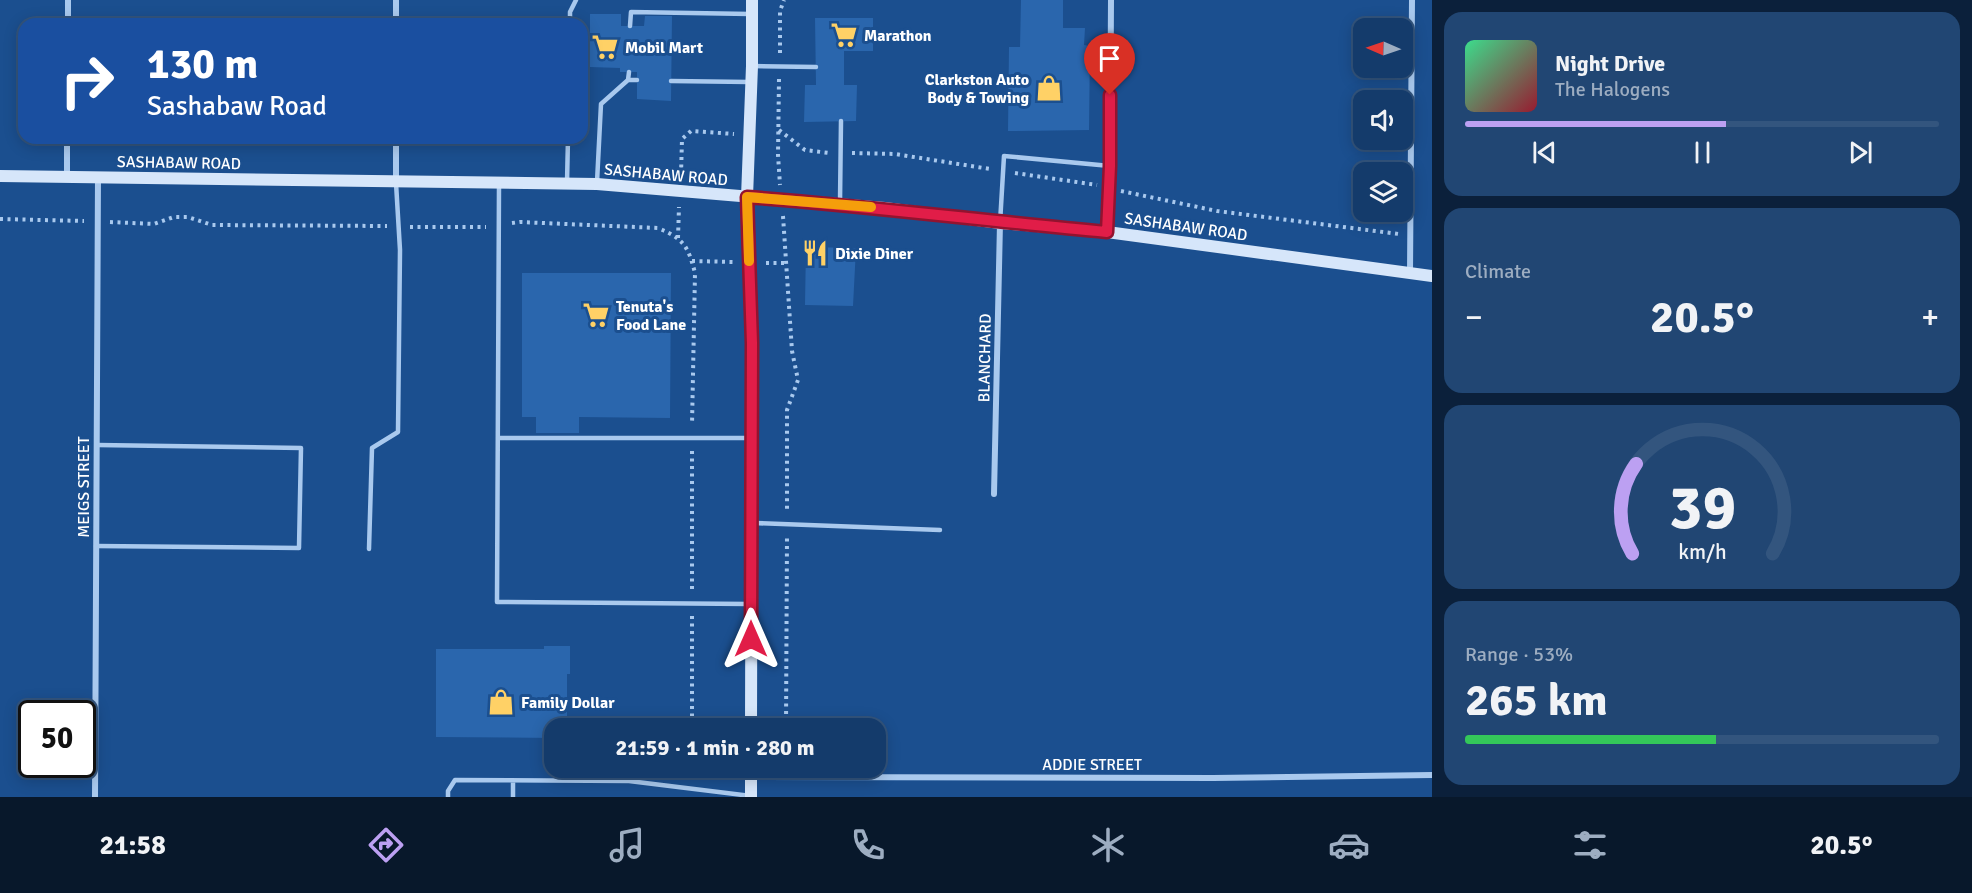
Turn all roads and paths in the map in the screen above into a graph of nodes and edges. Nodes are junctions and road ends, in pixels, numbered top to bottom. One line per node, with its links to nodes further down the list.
1 (68, 0): 8 (street)
2 (396, 0): 9 (street)
3 (576, 0): 10 (lane)
4 (752, 0): 7 (street)
5 (1111, 0): 27 (street)
6 (1412, 0): 46 (street)
7 (752, 14): 11 (lane); 12 (street)
8 (68, 18)
9 (396, 18)
10 (570, 18)
11 (630, 26)
12 (752, 66): 13 (lane); 18 (street)
13 (816, 67)
14 (629, 72): 15 (lane)
15 (628, 80): 16 (lane); 34 (lane)
16 (637, 80)
17 (671, 81): 18 (lane)
18 (752, 82): 21 (street)
19 (841, 121): 37 (lane)
20 (779, 130): 22 (path)
21 (749, 135): 22 (path); 35 (path); 36 (street)
22 (779, 137): 26 (path)
23 (67, 144): 29 (street)
24 (396, 144): 31 (street)
25 (568, 144): 33 (lane)
26 (778, 154)
27 (1110, 166): 40 (lane); 43 (street)
28 (0, 177): 29 (street, SASHABAW ROAD)
29 (67, 177): 30 (street, SASHABAW ROAD)
30 (98, 177): 31 (street, SASHABAW ROAD); 39 (street, MEIGS STREET)
31 (396, 181): 32 (street, SASHABAW ROAD); 42 (lane)
32 (499, 182): 33 (street, SASHABAW ROAD); 41 (lane)
33 (567, 183): 34 (street, SASHABAW ROAD)
34 (597, 184): 35 (street, SASHABAW ROAD)
35 (680, 191): 36 (street, SASHABAW ROAD); 45 (path)
36 (747, 197): 37 (street, SASHABAW ROAD); 50 (street)
37 (840, 204): 40 (street, SASHABAW ROAD)
38 (0, 219): 39 (path)
39 (98, 222): 42 (path); 51 (street, MEIGS STREET)
40 (1000, 223): 43 (street, SASHABAW ROAD); 52 (street, BLANCHARD)
41 (499, 225): 42 (path); 45 (path); 48 (lane)
42 (399, 227): 57 (lane)
43 (1107, 232): 46 (street, SASHABAW ROAD)
44 (784, 237): 54 (path)
45 (678, 239): 49 (path)
46 (1410, 273): 47 (street, SASHABAW ROAD)
47 (1432, 276)
48 (498, 438): 49 (lane); 58 (lane)
49 (692, 438): 50 (lane); 58 (path)
50 (752, 438): 53 (street)
51 (97, 445): 56 (street, MEIGS STREET); 56 (lane)
52 (994, 494)
53 (752, 523): 54 (lane); 59 (street)
54 (787, 525): 55 (lane); 62 (path)
55 (940, 530)
56 (96, 546): 67 (street, MEIGS STREET)
57 (369, 549)
58 (692, 604): 59 (lane); 60 (path)
59 (752, 604): 61 (street)
60 (692, 718)
61 (751, 718)
62 (786, 718)
63 (886, 774): 64 (street, ADDIE STREET)
64 (1432, 775)
65 (751, 778): 70 (street)
66 (513, 781): 68 (lane); 69 (lane); 70 (lane)
67 (95, 797)
68 (448, 797)
69 (513, 797)
70 (751, 797)

